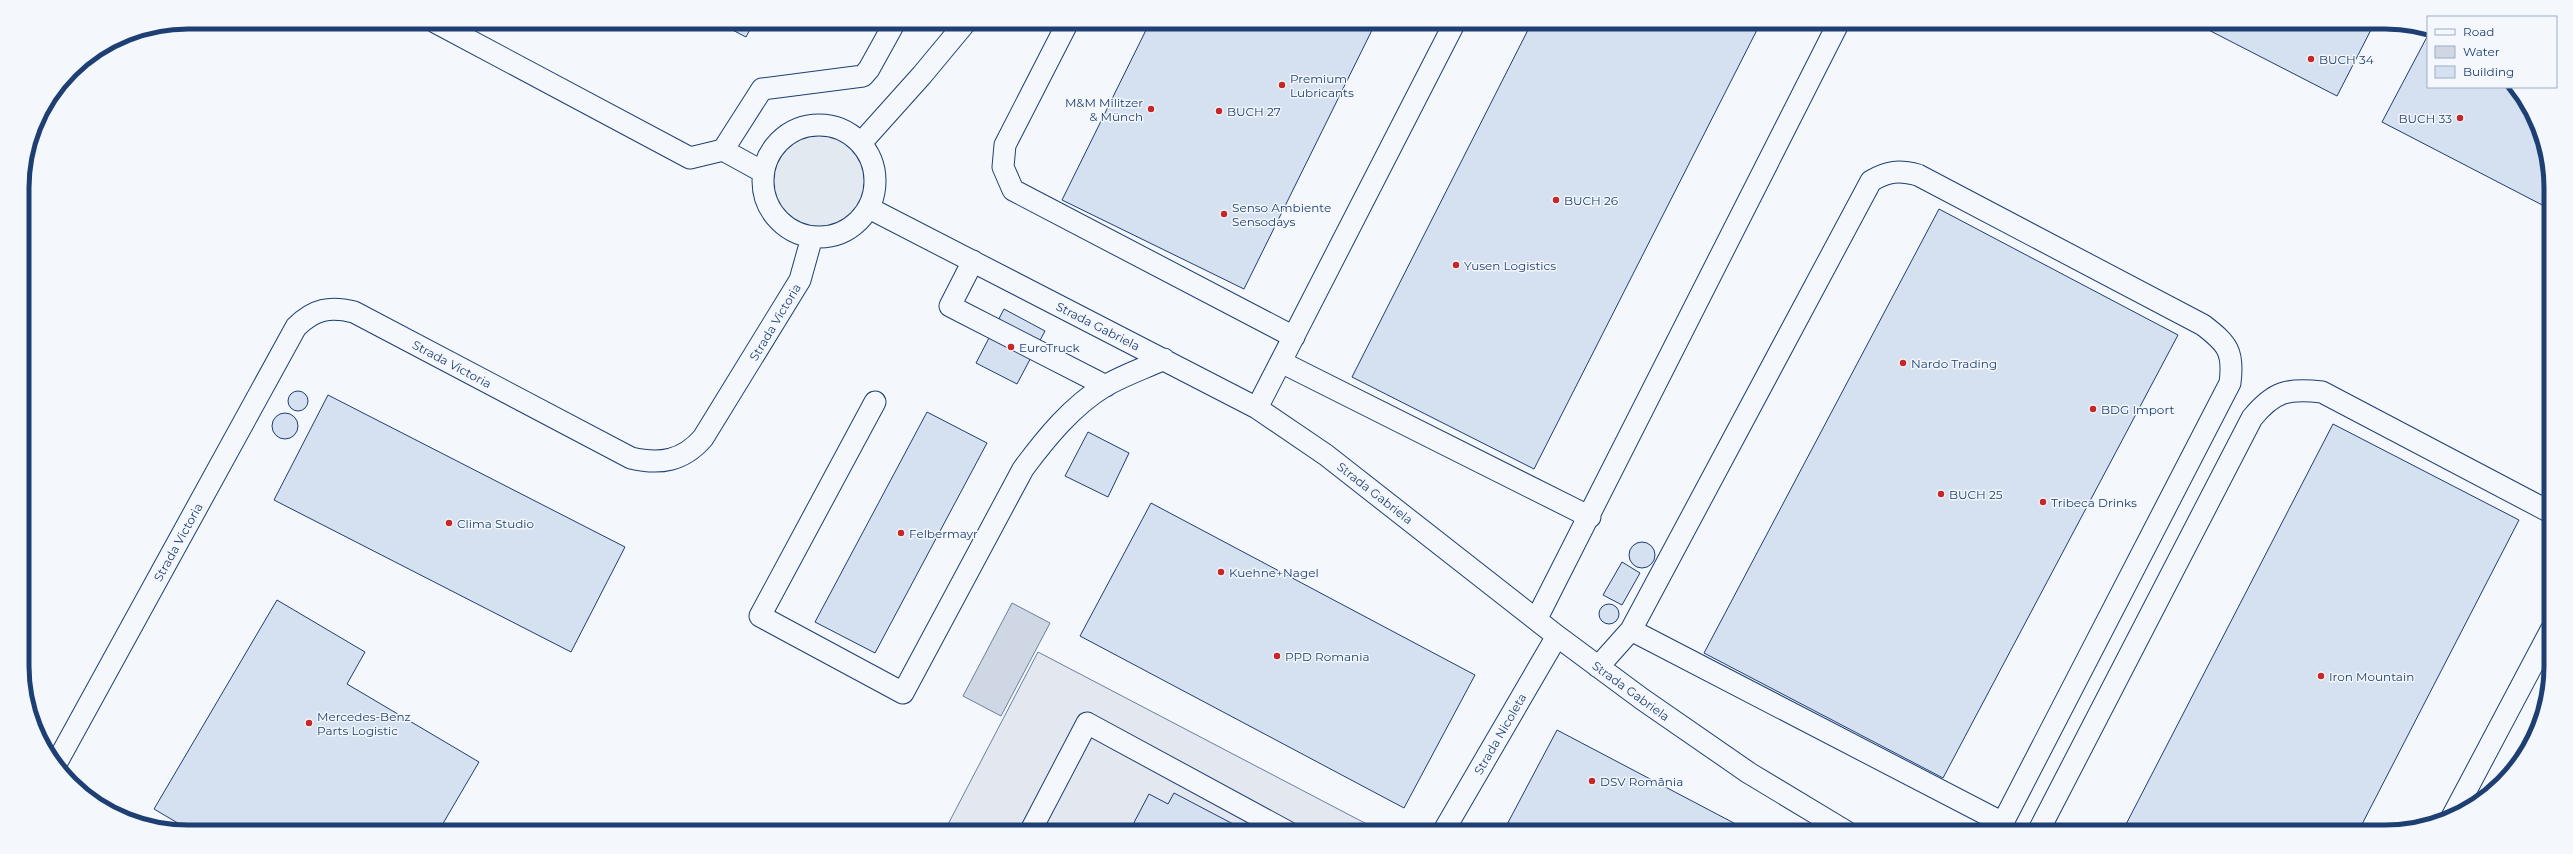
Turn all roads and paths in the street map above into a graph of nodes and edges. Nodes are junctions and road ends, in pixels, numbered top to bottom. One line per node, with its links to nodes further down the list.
1 (448, 29): 8 (street)
2 (891, 29): 8 (street)
3 (960, 29): 7 (street)
4 (1064, 29): 13 (street)
5 (1451, 29): 13 (street)
6 (1835, 29): 20 (street)
7 (861, 143): 9 (street); 10 (street)
8 (723, 150): 9 (street)
9 (763, 172): 11 (street)
10 (869, 208): 11 (street); 12 (street, Strada Gabriela)
11 (812, 237): 26 (street, Strada Victoria)
12 (973, 261): 14 (street, Strada Gabriela); 16 (street)
13 (1294, 337): 15 (street)
14 (1164, 360): 16 (street); 18 (street, Strada Gabriela)
15 (1281, 362): 18 (street); 20 (street)
16 (1106, 386): 17 (street)
17 (875, 402)
18 (1257, 408): 21 (street, Strada Gabriela)
19 (2544, 509): 34 (street)
20 (1590, 518): 21 (street)
21 (1537, 618): 23 (street, Strada Gabriela)
22 (1631, 630): 25 (street); 32 (street); 33 (street)
23 (1557, 636): 25 (street, Strada Gabriela); 30 (street, Strada Nicoleta)
24 (2544, 642): 27 (street)
25 (1598, 667): 31 (street, Strada Gabriela)
26 (59, 759)
27 (2457, 808)
28 (1034, 825): 29 (street)
29 (1275, 825)
30 (1448, 825)
31 (1836, 825)
32 (1995, 825)
33 (2003, 825)
34 (2042, 825)

